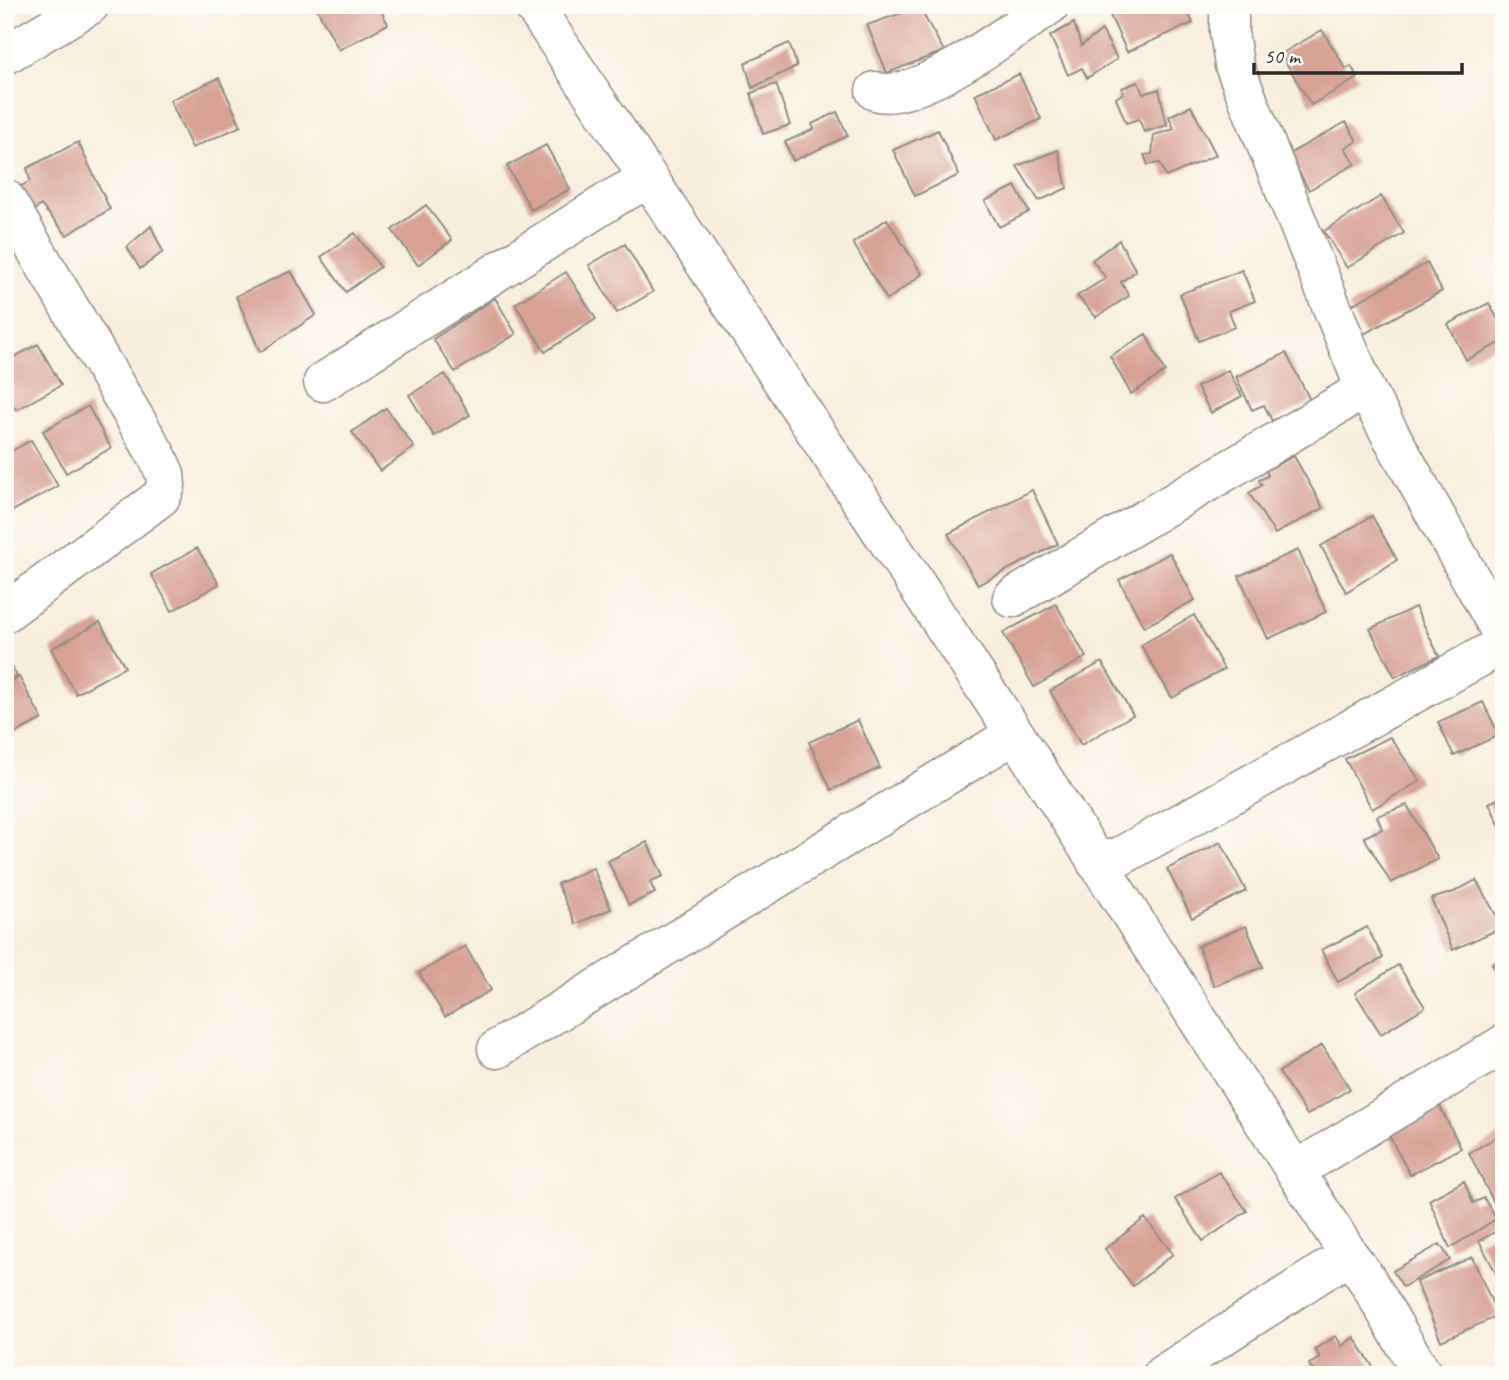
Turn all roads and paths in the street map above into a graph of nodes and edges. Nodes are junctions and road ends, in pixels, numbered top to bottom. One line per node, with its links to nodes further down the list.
1 (90, 5): 5 (street)
2 (533, 5): 7 (street)
3 (1050, 5): 6 (street)
4 (1229, 5): 10 (street)
5 (5, 55)
6 (875, 91)
7 (649, 179): 9 (street); 15 (street)
8 (5, 198): 12 (street)
9 (323, 382)
10 (1364, 389): 11 (street); 13 (street)
11 (1012, 598)
12 (5, 613)
13 (1504, 638)
14 (1504, 644): 16 (street)
15 (1015, 734): 16 (street); 18 (street)
16 (1096, 862): 19 (street)
17 (1504, 1044): 19 (street)
18 (497, 1049)
19 (1296, 1170): 20 (street)
20 (1349, 1255): 21 (street); 22 (street)
21 (1162, 1375)
22 (1423, 1375)

